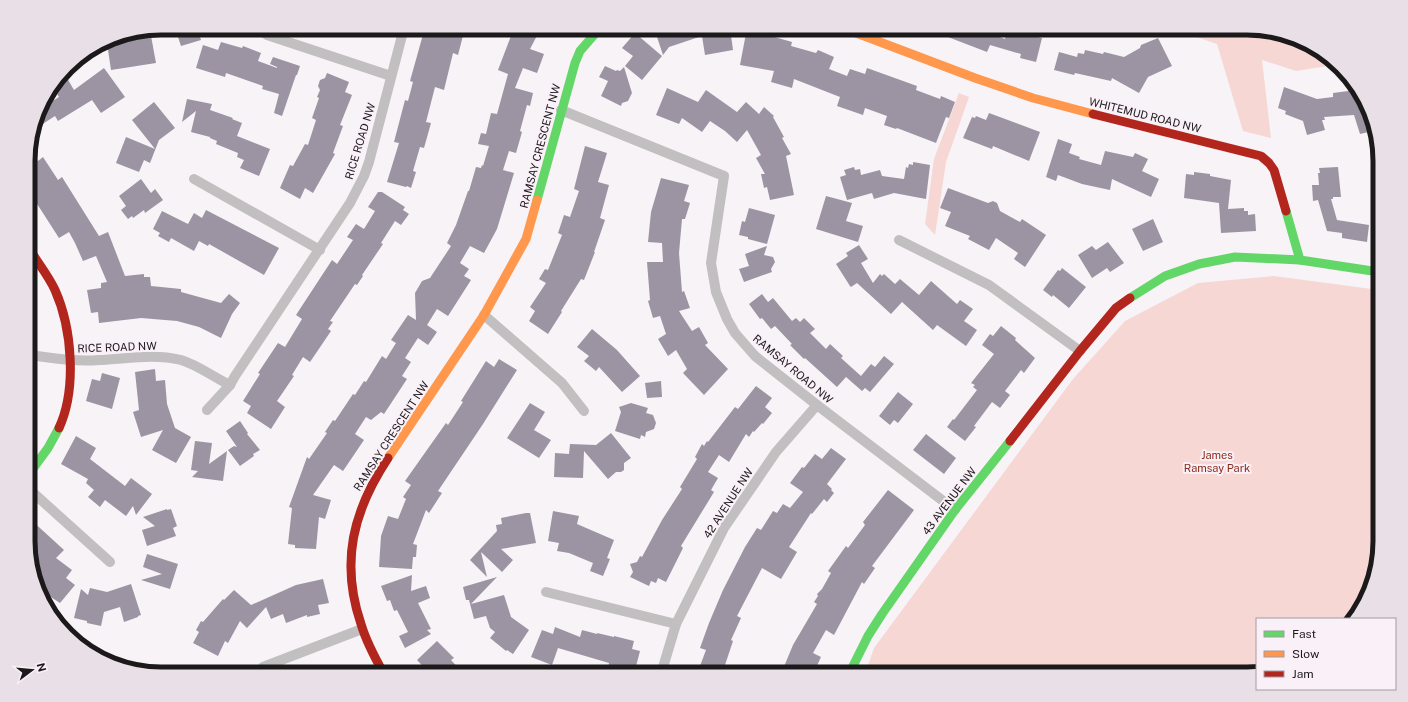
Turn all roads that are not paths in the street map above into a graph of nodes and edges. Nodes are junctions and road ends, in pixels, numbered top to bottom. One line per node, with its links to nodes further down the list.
1 (267, 35): 5 (street)
2 (402, 35): 5 (street, RICE ROAD NW)
3 (594, 35): 6 (street, RAMSAY CRESCENT NW)
4 (861, 35): 11 (street, WHITEMUD ROAD NW)
5 (391, 76): 9 (street, RICE ROAD NW)
6 (561, 110): 13 (street, RAMSAY CRESCENT NW); 18 (street, RAMSAY ROAD NW)
7 (194, 179): 9 (street)
8 (899, 240): 14 (street)
9 (320, 250): 17 (street, RICE ROAD NW)
10 (35, 259): 16 (street)
11 (1300, 260): 12 (street); 14 (street, 43 AVENUE NW)
12 (1373, 271)
13 (484, 315): 20 (street); 27 (street, RAMSAY CRESCENT NW)
14 (1080, 351): 23 (street, 43 AVENUE NW)
15 (35, 357): 16 (street, RICE ROAD NW)
16 (70, 360): 17 (street, RICE ROAD NW); 21 (street)
17 (230, 385): 19 (street, RICE ROAD NW)
18 (817, 405): 23 (street, RAMSAY ROAD NW); 26 (street, 42 AVENUE NW)
19 (207, 410)
20 (584, 411)
21 (35, 465)
22 (35, 494): 24 (street)
23 (955, 510): 31 (street, 43 AVENUE NW)
24 (110, 562)
25 (546, 592): 26 (street)
26 (676, 624): 30 (street, 42 AVENUE NW)
27 (362, 628): 28 (street); 29 (street, RAMSAY CRESCENT NW)
28 (265, 667)
29 (380, 667)
30 (663, 667)
31 (852, 667)

